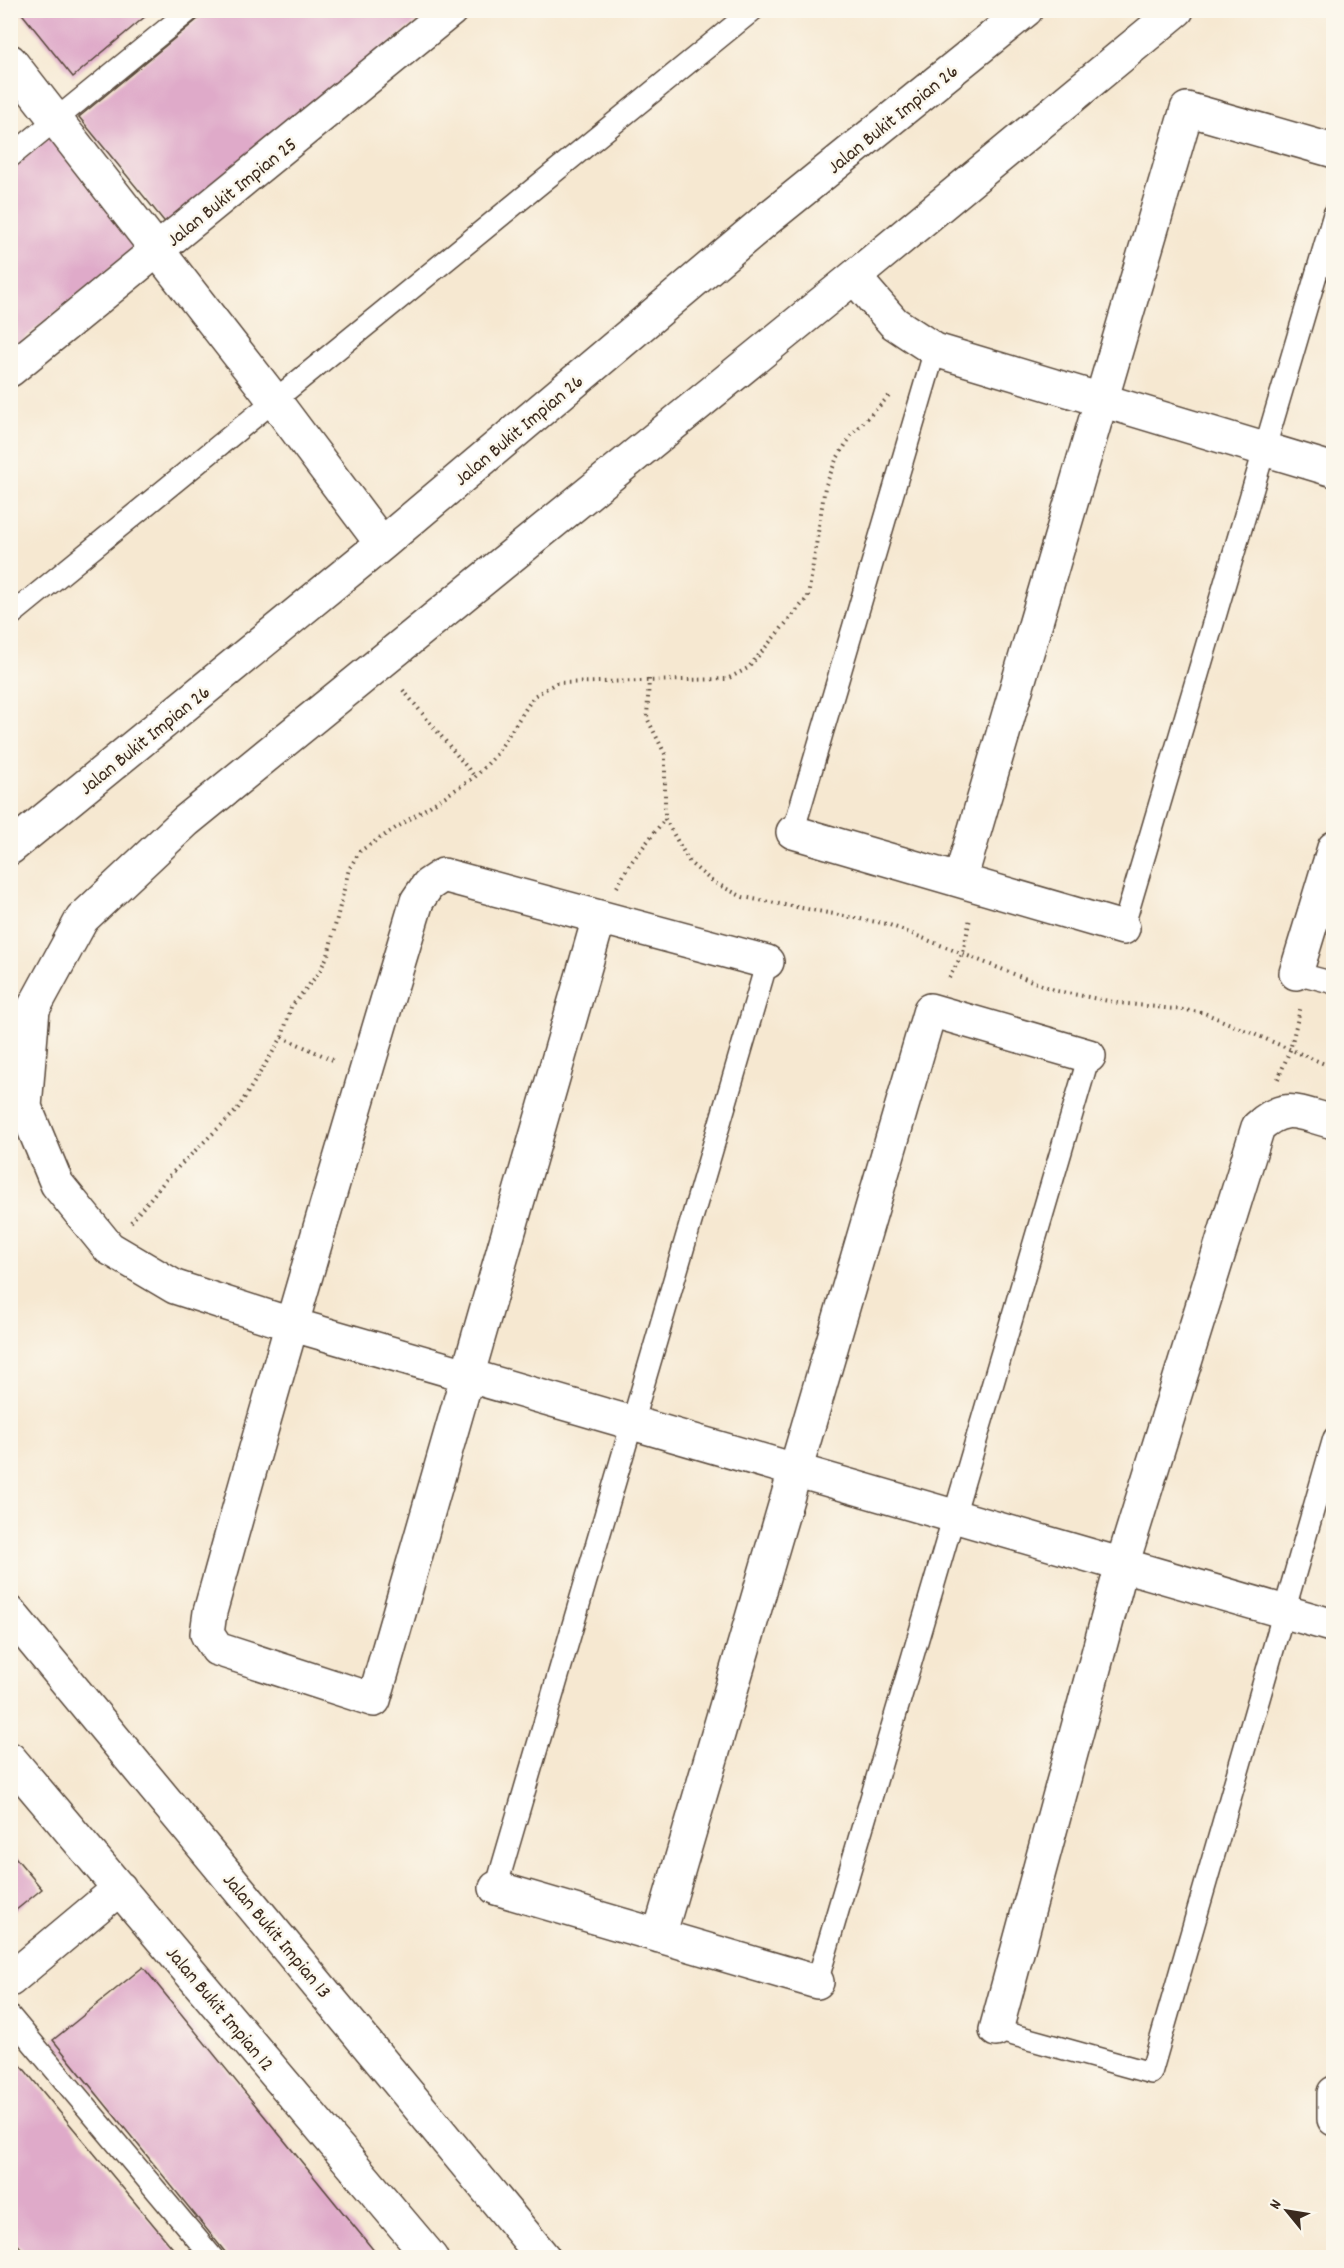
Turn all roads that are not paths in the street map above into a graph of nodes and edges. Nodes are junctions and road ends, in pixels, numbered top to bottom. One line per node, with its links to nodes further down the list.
1 (190, 10): 7 (lane)
2 (451, 10): 11 (street, Jalan Bukit Impian 25)
3 (753, 10): 15 (lane)
4 (1026, 10): 19 (street, Jalan Bukit Impian 26)
5 (1177, 10): 12 (street)
6 (10, 62): 7 (street)
7 (57, 122): 9 (lane); 11 (street)
8 (1334, 151): 16 (street)
9 (10, 157)
10 (1334, 214): 17 (lane)
11 (158, 251): 14 (street, Jalan Bukit Impian 25); 15 (street)
12 (854, 278): 13 (street); 32 (street)
13 (935, 350): 16 (street); 21 (lane)
14 (10, 370)
15 (274, 400): 19 (street); 20 (lane)
16 (1102, 400): 17 (street); 24 (street)
17 (1264, 449): 18 (street); 26 (lane)
18 (1334, 470)
19 (382, 544): 22 (street, Jalan Bukit Impian 26)
20 (10, 616)
21 (793, 832): 24 (street)
22 (10, 848)
23 (1334, 848): 28 (street)
24 (969, 883): 26 (street)
25 (599, 918): 27 (street); 32 (street); 33 (street)
26 (1124, 928)
27 (767, 962): 34 (lane)
28 (1303, 974): 29 (lane)
29 (1334, 983)
30 (1089, 1056): 36 (street); 37 (lane)
31 (1334, 1122): 38 (street)
32 (290, 1324): 33 (street); 33 (street)
33 (468, 1376): 34 (street)
34 (632, 1424): 36 (street); 44 (lane)
35 (1334, 1438): 39 (lane)
36 (795, 1471): 37 (street); 45 (street)
37 (954, 1516): 38 (street); 47 (lane)
38 (1122, 1565): 39 (street); 49 (street)
39 (1284, 1612): 41 (street); 49 (lane)
40 (10, 1613): 54 (street, Jalan Bukit Impian 13)
41 (1334, 1626)
42 (10, 1759): 43 (street, Jalan Bukit Impian 12)
43 (120, 1888): 46 (street); 53 (street, Jalan Bukit Impian 12)
44 (496, 1888): 45 (street)
45 (659, 1936): 47 (street)
46 (10, 1980)
47 (817, 1982)
48 (10, 2016): 52 (lane)
49 (996, 2030)
50 (1334, 2093): 51 (street)
51 (1334, 2119)
52 (213, 2258)
53 (430, 2258)
54 (544, 2258)

